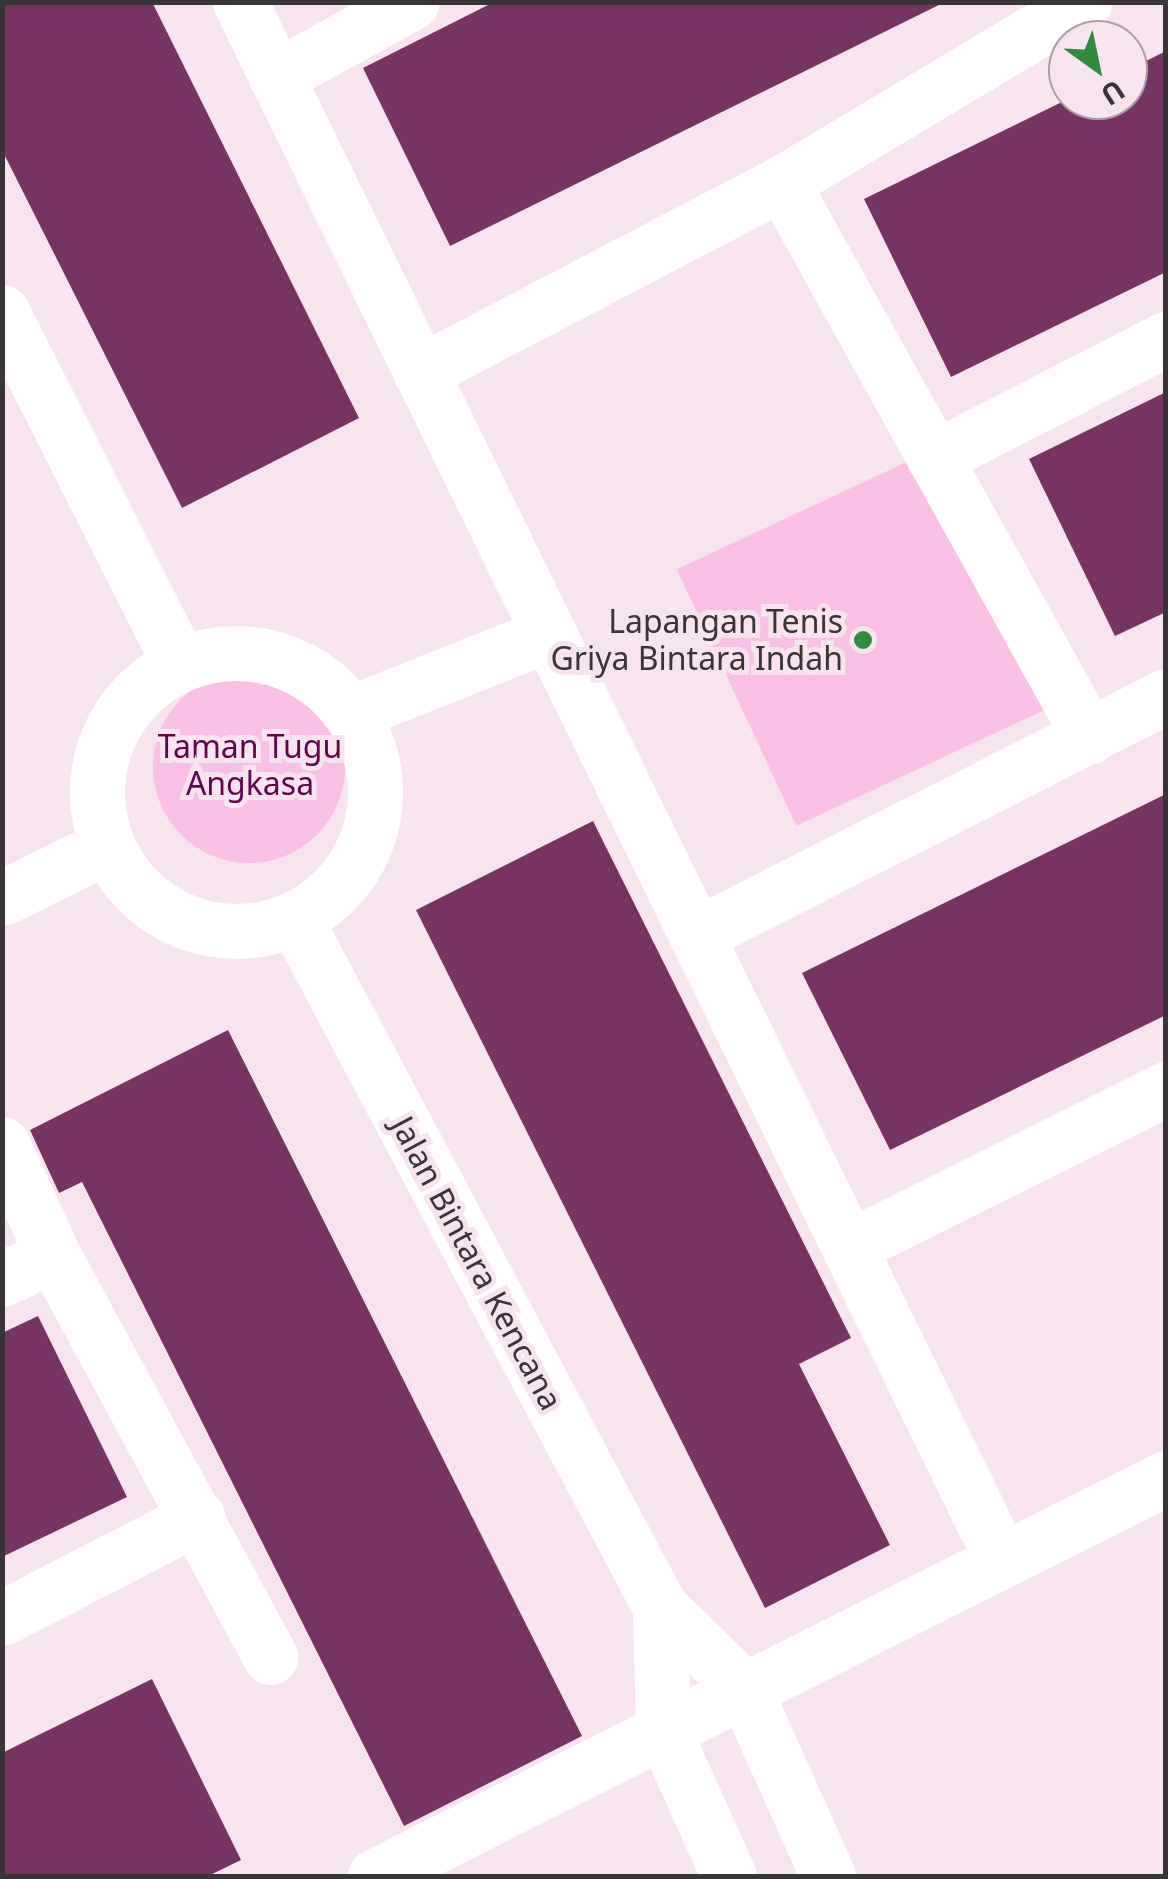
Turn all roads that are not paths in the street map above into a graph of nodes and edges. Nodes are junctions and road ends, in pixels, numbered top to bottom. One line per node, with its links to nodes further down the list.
1 (240, 2): 4 (street)
2 (412, 2): 4 (street)
3 (1084, 2): 5 (street)
4 (276, 77): 8 (street)
5 (782, 184): 8 (street); 9 (street)
6 (2, 312): 11 (street)
7 (1166, 340): 9 (street)
8 (420, 372): 10 (street)
9 (934, 458): 14 (street)
10 (549, 634): 13 (street); 18 (street)
11 (180, 664): 13 (street); 15 (street)
12 (1166, 696): 14 (street)
13 (353, 712): 17 (street)
14 (1089, 736): 18 (street)
15 (107, 846): 16 (street); 17 (street)
16 (2, 898)
17 (295, 919): 27 (street, Jalan Bintara Kencana)
18 (696, 935): 21 (street)
19 (1166, 1089): 21 (street)
20 (2, 1144): 22 (street)
21 (849, 1247): 26 (street)
22 (53, 1255): 23 (street); 25 (street)
23 (2, 1279)
24 (1166, 1478): 26 (street)
25 (198, 1517): 28 (street); 29 (street)
26 (1002, 1560): 30 (street)
27 (660, 1608): 30 (street, Jalan Bintara Kencana); 31 (street, Jalan Bintara Kencana)
28 (2, 1618)
29 (270, 1656)
30 (744, 1690): 31 (street); 34 (street, Jalan Bintara Kencana)
31 (663, 1730): 32 (street); 33 (street, Jalan Bintara Kencana)
32 (375, 1876)
33 (729, 1876)
34 (828, 1876)

